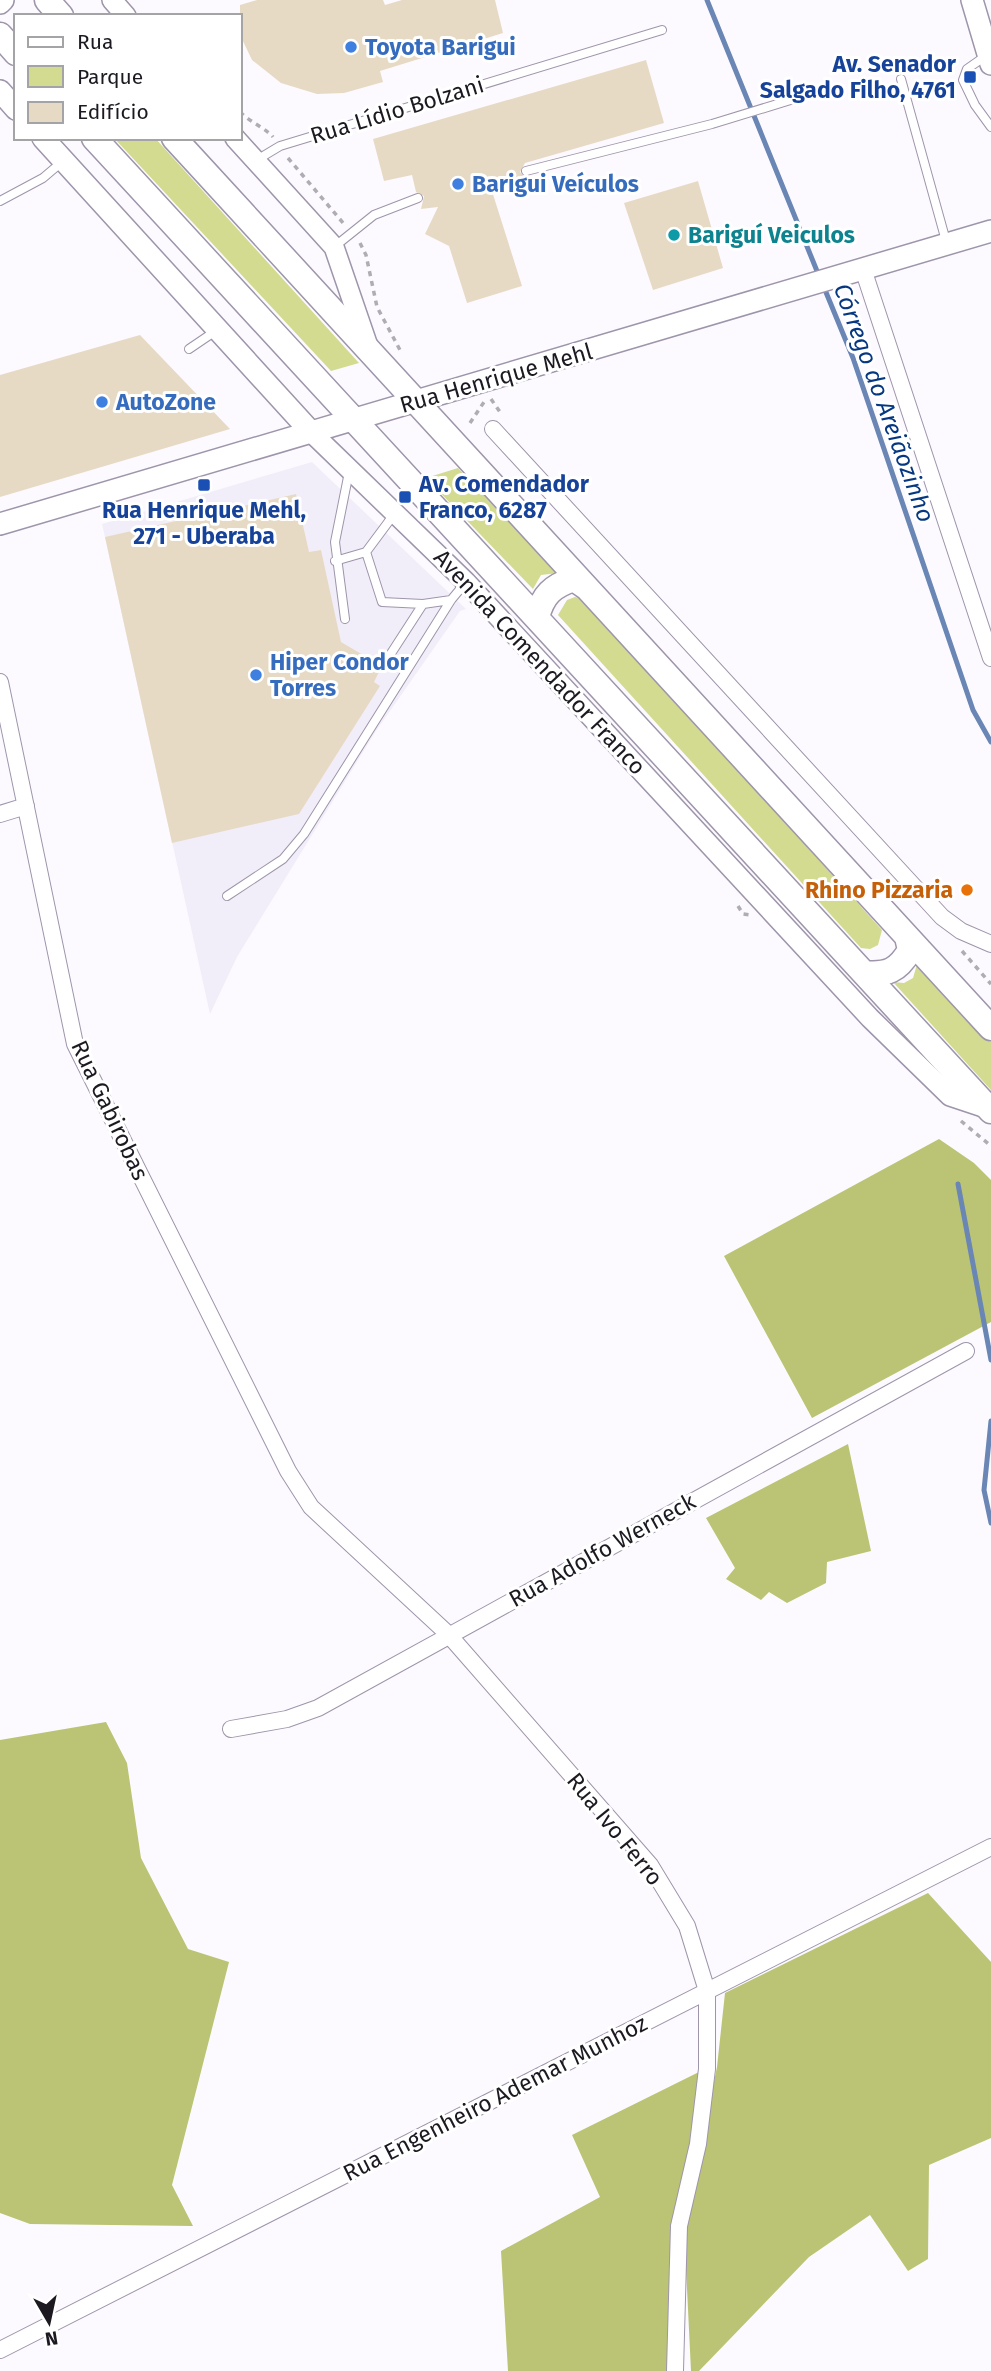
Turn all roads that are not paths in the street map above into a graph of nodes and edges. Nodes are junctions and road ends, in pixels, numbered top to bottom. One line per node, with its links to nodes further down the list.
1 (47, 0): 4 (highway)
2 (112, 0): 5 (street)
3 (972, 0): 9 (main road)
4 (59, 14)
5 (124, 14)
6 (662, 30): 20 (lane, Rua Lídio Bolzani)
7 (0, 35): 8 (highway)
8 (14, 51)
9 (989, 59): 14 (lane)
10 (901, 79): 25 (lane)
11 (0, 91): 13 (main road)
12 (797, 98): 21 (lane)
13 (14, 107)
14 (991, 127)
15 (45, 140): 19 (main road, Avenida Comendador Franco)
16 (96, 140): 32 (highway, Avenida Comendador Franco)
17 (176, 140): 30 (highway)
18 (237, 140): 20 (street)
19 (63, 161): 23 (lane); 28 (main road, Avenida Comendador Franco)
20 (255, 161): 26 (street)
21 (526, 171)
22 (418, 198): 26 (lane)
23 (0, 201)
24 (991, 231): 25 (main road, Rua Henrique Mehl)
25 (947, 244): 27 (main road, Rua Henrique Mehl)
26 (334, 247): 30 (street)
27 (863, 269): 31 (main road, Rua Henrique Mehl); 47 (street)
28 (217, 330): 29 (lane); 34 (main road, Avenida Comendador Franco)
29 (189, 349)
30 (369, 350): 31 (highway)
31 (416, 401): 32 (main road, Rua Henrique Mehl); 41 (highway)
32 (354, 420): 34 (main road, Rua Henrique Mehl); 44 (highway, Avenida Comendador Franco)
33 (493, 429): 53 (street)
34 (311, 432): 35 (street, Avenida Comendador Franco); 37 (main road, Rua Henrique Mehl)
35 (350, 470): 36 (street, Avenida Comendador Franco); 39 (lane)
36 (395, 513): 38 (lane); 40 (street, Avenida Comendador Franco)
37 (0, 524)
38 (366, 552): 39 (lane); 43 (lane)
39 (335, 561): 45 (lane)
40 (466, 582): 42 (lane); 56 (street, Avenida Comendador Franco)
41 (587, 588): 44 (highway); 52 (highway)
42 (451, 600): 43 (lane); 51 (lane)
43 (424, 604): 46 (lane)
44 (537, 617): 54 (highway, Avenida Comendador Franco)
45 (345, 619)
46 (390, 655)
47 (991, 658)
48 (0, 682): 49 (street, Rua Gabirobas)
49 (26, 806): 50 (street); 58 (street, Rua Gabirobas)
50 (0, 814)
51 (227, 896)
52 (907, 937): 54 (highway); 55 (highway)
53 (991, 944)
54 (864, 973): 56 (highway, Avenida Comendador Franco)
55 (987, 1020)
56 (990, 1110)
57 (966, 1350): 59 (street, Rua Adolfo Werneck)
58 (288, 1471): 59 (street, Rua Ivo Ferro)
59 (448, 1634): 60 (street, Rua Adolfo Werneck); 62 (street, Rua Ivo Ferro)
60 (231, 1729)
61 (991, 1847): 62 (street, Rua Engenheiro Ademar Munhoz)
62 (707, 1991): 63 (street, Rua Engenheiro Ademar Munhoz); 64 (street, Rua Ivo Ferro)
63 (0, 2350)
64 (675, 2371)

